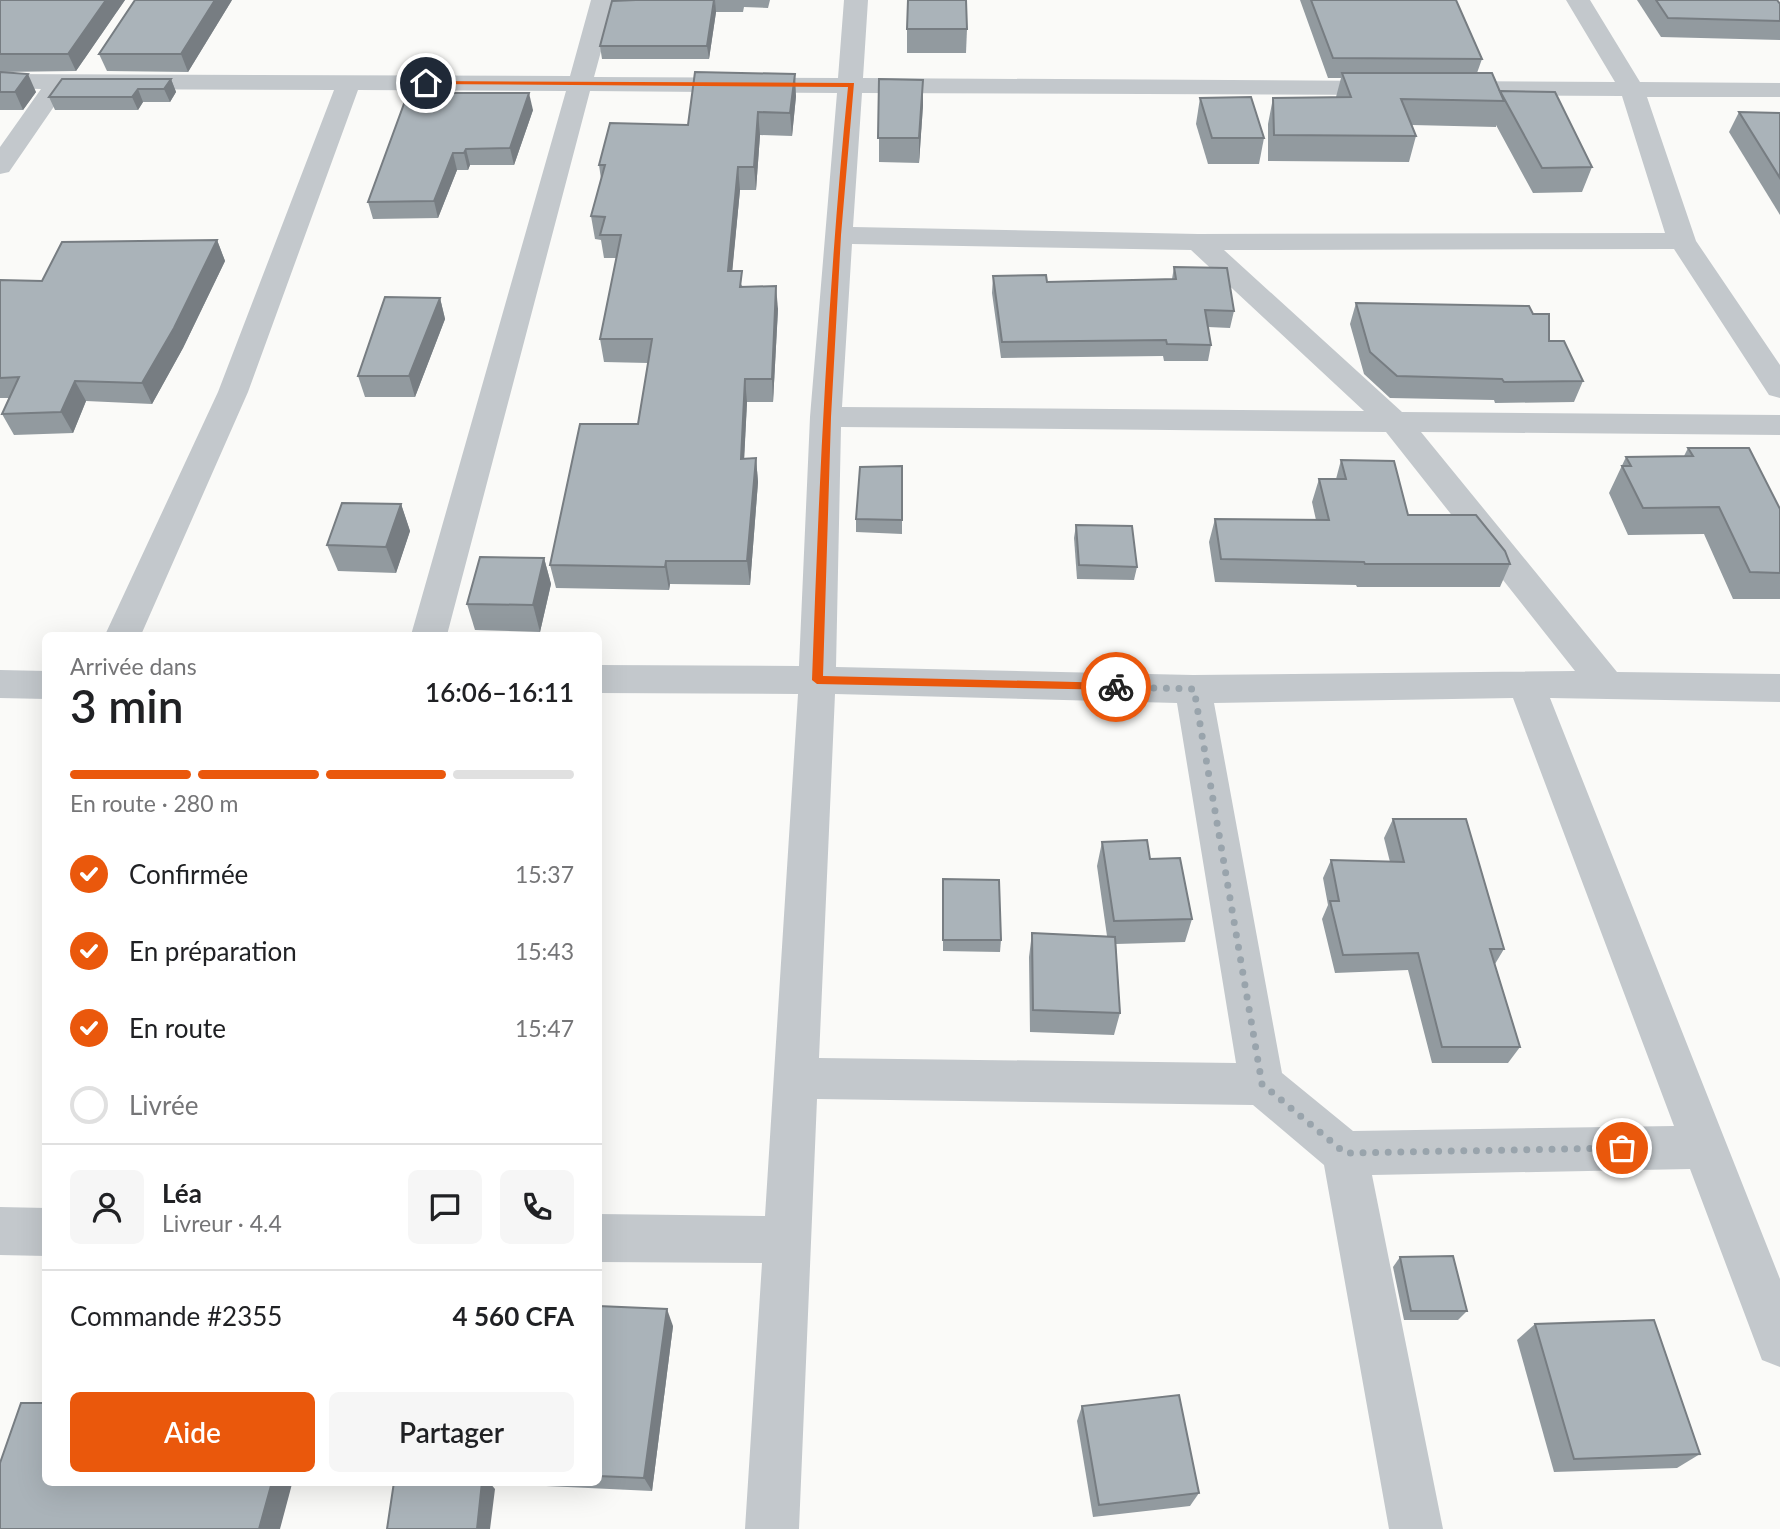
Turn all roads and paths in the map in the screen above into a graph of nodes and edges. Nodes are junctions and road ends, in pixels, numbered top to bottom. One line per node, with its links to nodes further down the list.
1 (603, 0): 7 (street)
2 (856, 0): 8 (street)
3 (1578, 0): 9 (street)
4 (0, 81): 5 (street)
5 (58, 82): 6 (street); 11 (street)
6 (349, 82): 7 (street); 19 (street)
7 (581, 83): 8 (street); 20 (street)
8 (852, 85): 9 (street); 12 (street)
9 (1632, 89): 10 (street); 13 (street)
10 (1780, 90)
11 (0, 166)
12 (837, 235): 14 (street); 16 (street)
13 (1682, 241): 14 (street); 15 (street)
14 (1198, 243): 17 (street)
15 (1780, 388)
16 (826, 417): 17 (street); 22 (street)
17 (1397, 424): 18 (street); 25 (street)
18 (1780, 425)
19 (124, 632)
20 (430, 632)
21 (602, 679): 22 (street)
22 (817, 680): 28 (street); 29 (street)
23 (0, 684): 26 (street)
24 (1526, 684): 25 (street); 28 (street); 31 (street)
25 (1607, 684): 27 (street)
26 (42, 685)
27 (1780, 688)
28 (1194, 689): 30 (street)
29 (797, 1078): 30 (street); 36 (street)
30 (1262, 1084): 32 (street)
31 (1705, 1147): 32 (street); 37 (street)
32 (1345, 1153): 39 (street)
33 (0, 1231): 34 (street)
34 (42, 1232)
35 (602, 1238): 36 (street)
36 (789, 1240): 38 (street)
37 (1780, 1342)
38 (772, 1529)
39 (1416, 1529)

